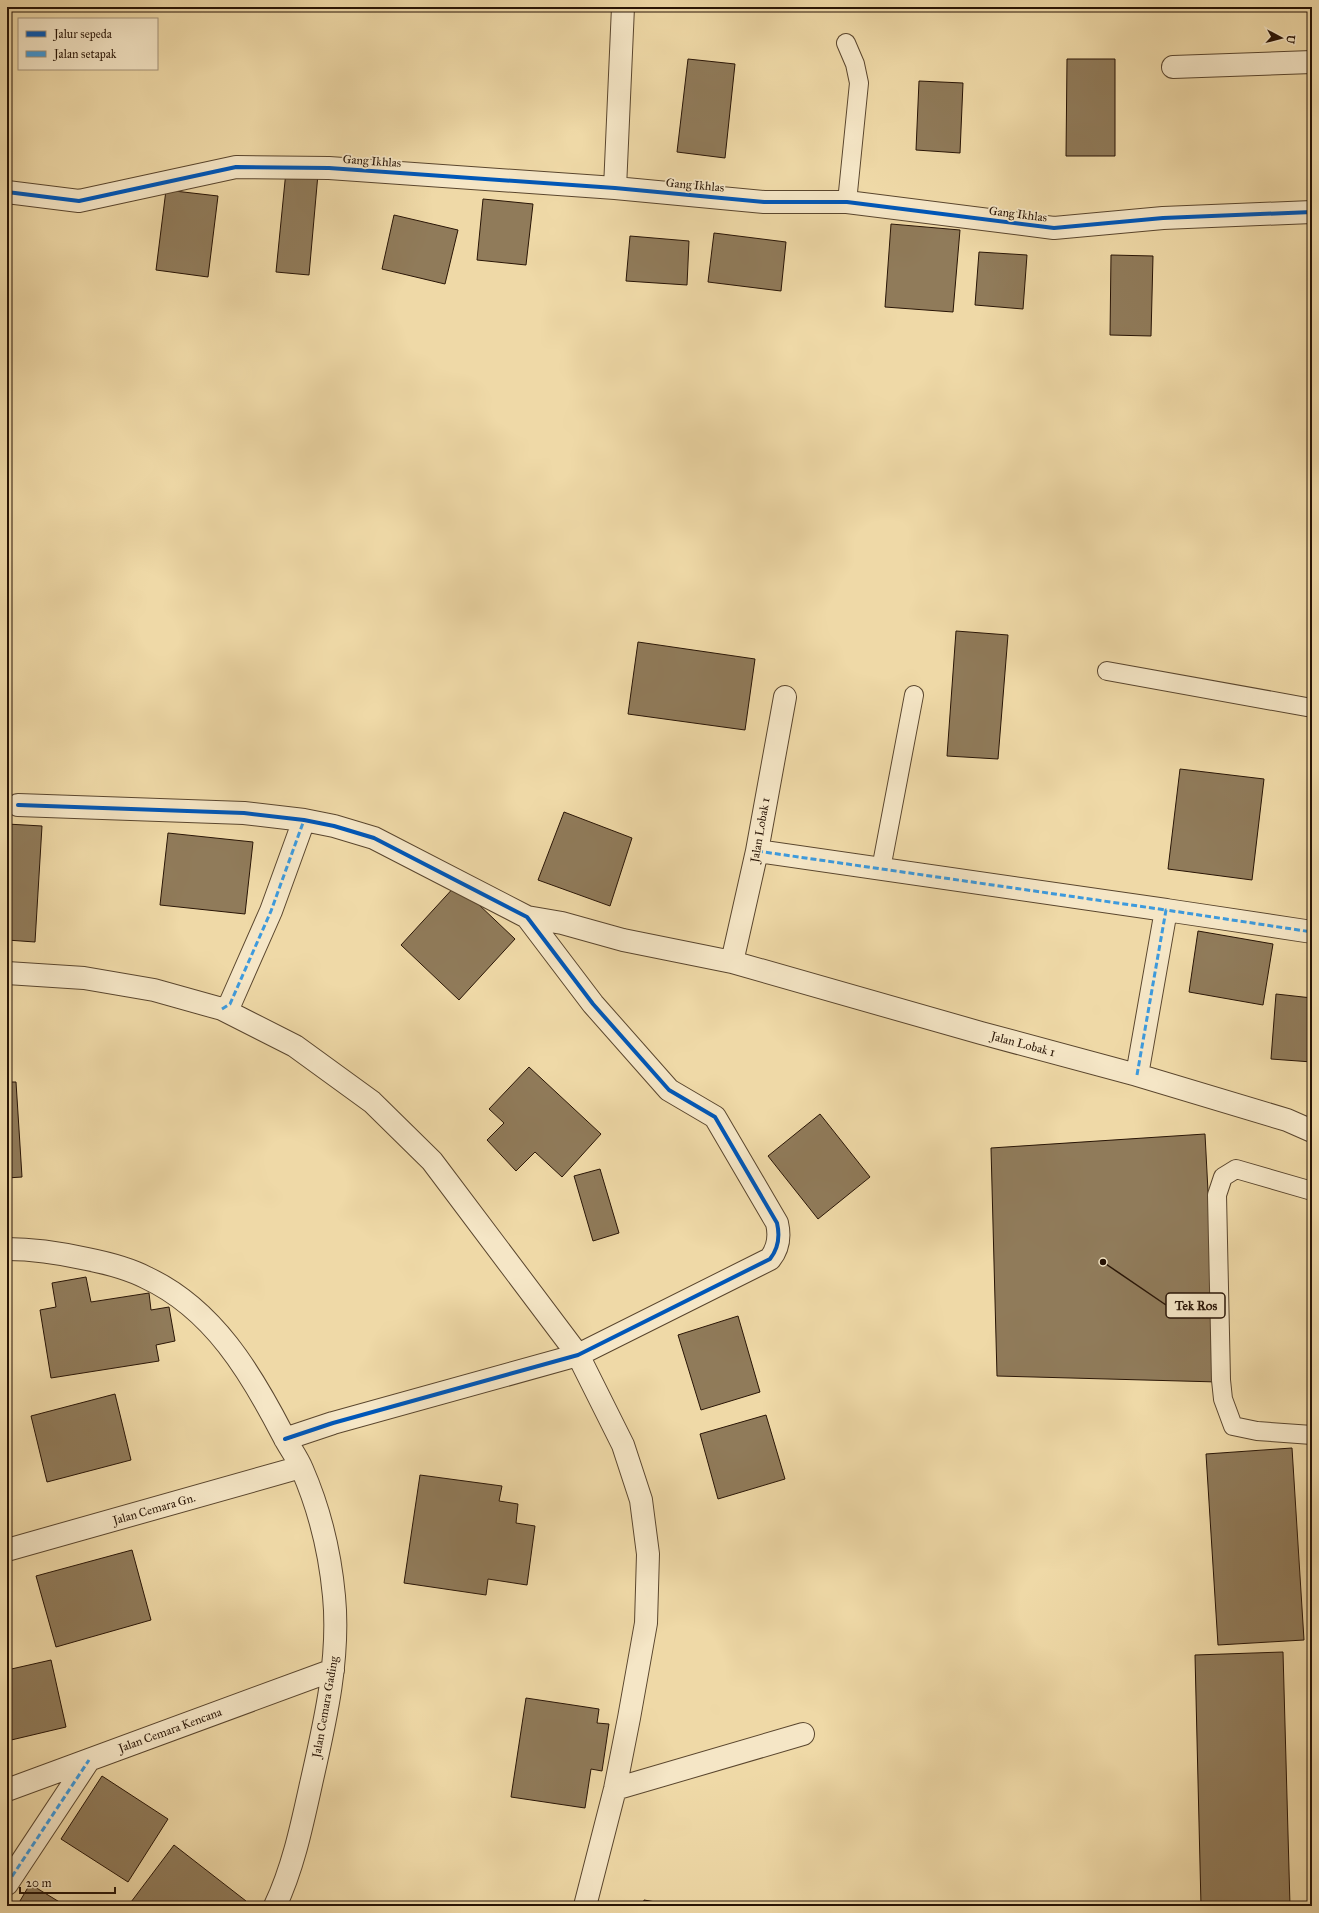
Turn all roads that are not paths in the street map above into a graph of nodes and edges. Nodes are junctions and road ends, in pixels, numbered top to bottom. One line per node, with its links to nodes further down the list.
1 (623, 7): 5 (street)
2 (846, 43): 7 (lane)
3 (1312, 62): 4 (street)
4 (1173, 67)
5 (615, 188): 6 (street, Gang Ikhlas); 7 (street, Gang Ikhlas)
6 (7, 192)
7 (847, 202): 8 (street, Gang Ikhlas)
8 (1312, 212)
9 (1107, 670): 12 (lane)
10 (914, 695): 16 (lane)
11 (784, 697): 15 (street, Jalan Lobak 1)
12 (1312, 708)
13 (18, 805): 14 (street)
14 (304, 820): 18 (street); 22 (street)
15 (757, 851): 16 (street); 20 (street, Jalan Lobak 1)
16 (881, 869): 17 (street)
17 (1166, 910): 19 (street); 23 (street)
18 (527, 917): 20 (street, Jalan Lobak 1); 27 (street)
19 (1312, 932)
20 (732, 962): 23 (street, Jalan Lobak 1)
21 (7, 973): 22 (street)
22 (222, 1009): 27 (street)
23 (1137, 1075): 24 (street, Jalan Lobak 1)
24 (1312, 1131)
25 (1312, 1191): 28 (lane)
26 (7, 1249): 29 (street, Jalan Cemara Gading)
27 (578, 1356): 29 (street); 35 (street)
28 (1312, 1435)
29 (285, 1438): 30 (street, Jalan Cemara Gading)
30 (301, 1467): 31 (street, Jalan Cemara Gn.); 32 (street, Jalan Cemara Gading)
31 (7, 1550)
32 (333, 1670): 34 (street, Jalan Cemara Kencana); 38 (street, Jalan Cemara Gading)
33 (803, 1734): 35 (street)
34 (89, 1760): 36 (street, Jalan Cemara Kencana); 37 (street)
35 (615, 1789): 39 (street)
36 (7, 1790)
37 (7, 1884)
38 (275, 1906)
39 (585, 1906)

